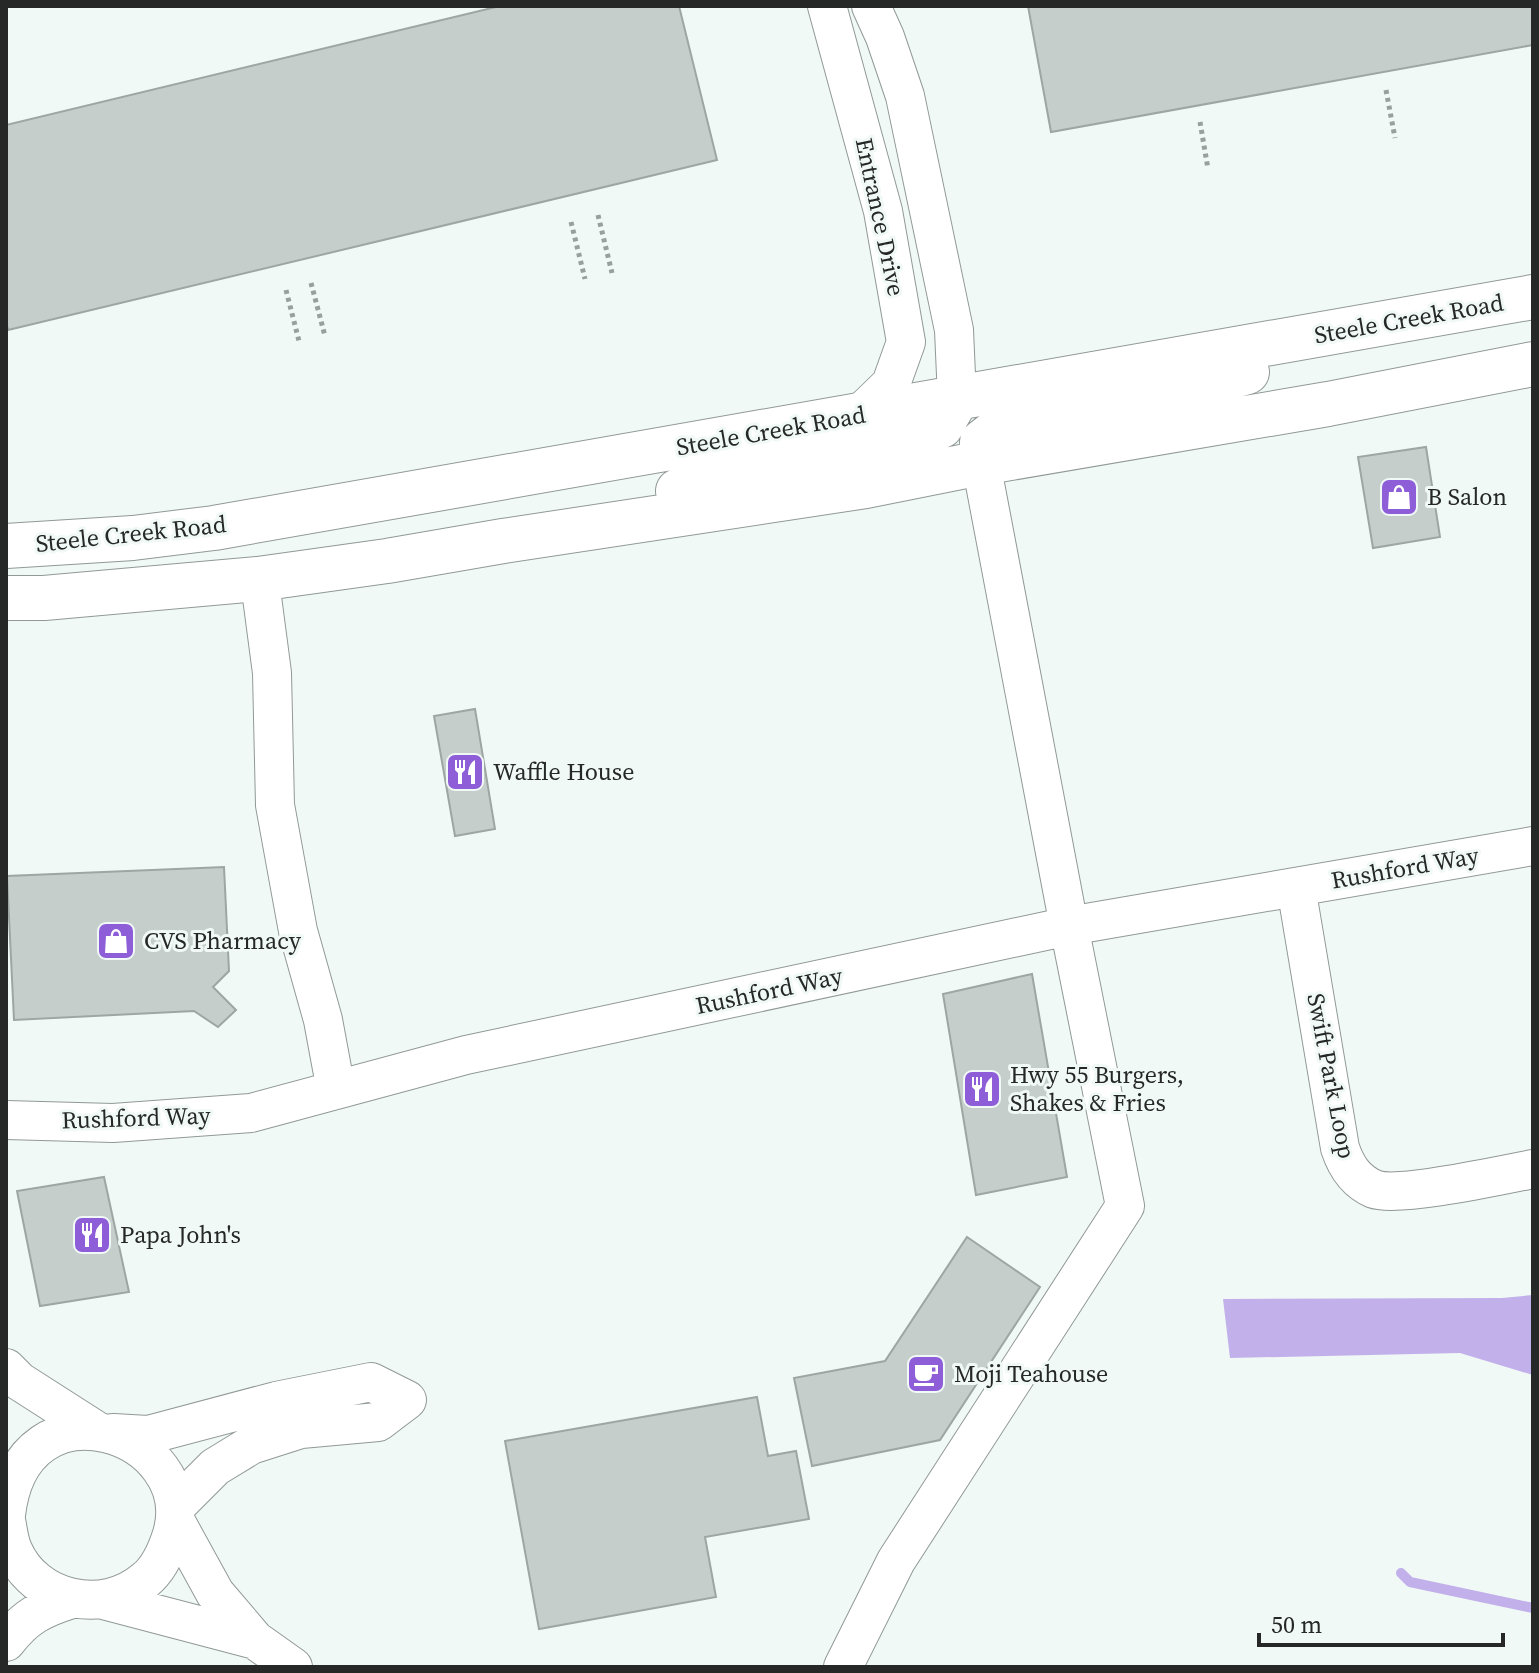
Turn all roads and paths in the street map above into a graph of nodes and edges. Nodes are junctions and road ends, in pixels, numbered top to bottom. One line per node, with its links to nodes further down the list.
1 (827, 6): 19 (street, Entrance Drive)
2 (871, 6): 18 (street, Entrance Drive)
3 (1386, 90): 5 (path)
4 (1200, 122): 6 (path)
5 (1395, 138)
6 (1208, 169)
7 (598, 215): 9 (path)
8 (571, 222): 10 (path)
9 (612, 273)
10 (585, 279)
11 (311, 283): 15 (path)
12 (286, 290): 16 (path)
13 (1533, 297): 14 (main road, Steele Creek Road)
14 (1453, 311): 18 (main road, Steele Creek Road); 20 (main road)
15 (325, 336)
16 (299, 341)
17 (1533, 364): 20 (main road)
18 (957, 398): 19 (main road, Steele Creek Road); 21 (main road)
19 (858, 416): 22 (main road, Steele Creek Road)
20 (981, 463): 21 (main road); 27 (street)
21 (503, 541): 23 (main road)
22 (6, 546)
23 (258, 579): 24 (main road); 28 (street)
24 (6, 598)
25 (1533, 846): 26 (street, Rushford Way)
26 (1296, 887): 27 (street, Rushford Way); 30 (street, Swift Park Loop)
27 (1069, 926): 28 (street, Rushford Way); 39 (street)
28 (336, 1090): 29 (street, Rushford Way)
29 (6, 1120)
30 (1533, 1169)
31 (6, 1368): 32 (street)
32 (104, 1431): 33 (street); 34 (street); 34 (street)
33 (6, 1506): 35 (street)
34 (176, 1514): 35 (street); 36 (street)
35 (88, 1600): 36 (street); 37 (street)
36 (255, 1640): 38 (street)
37 (6, 1642)
38 (293, 1667)
39 (843, 1667)

